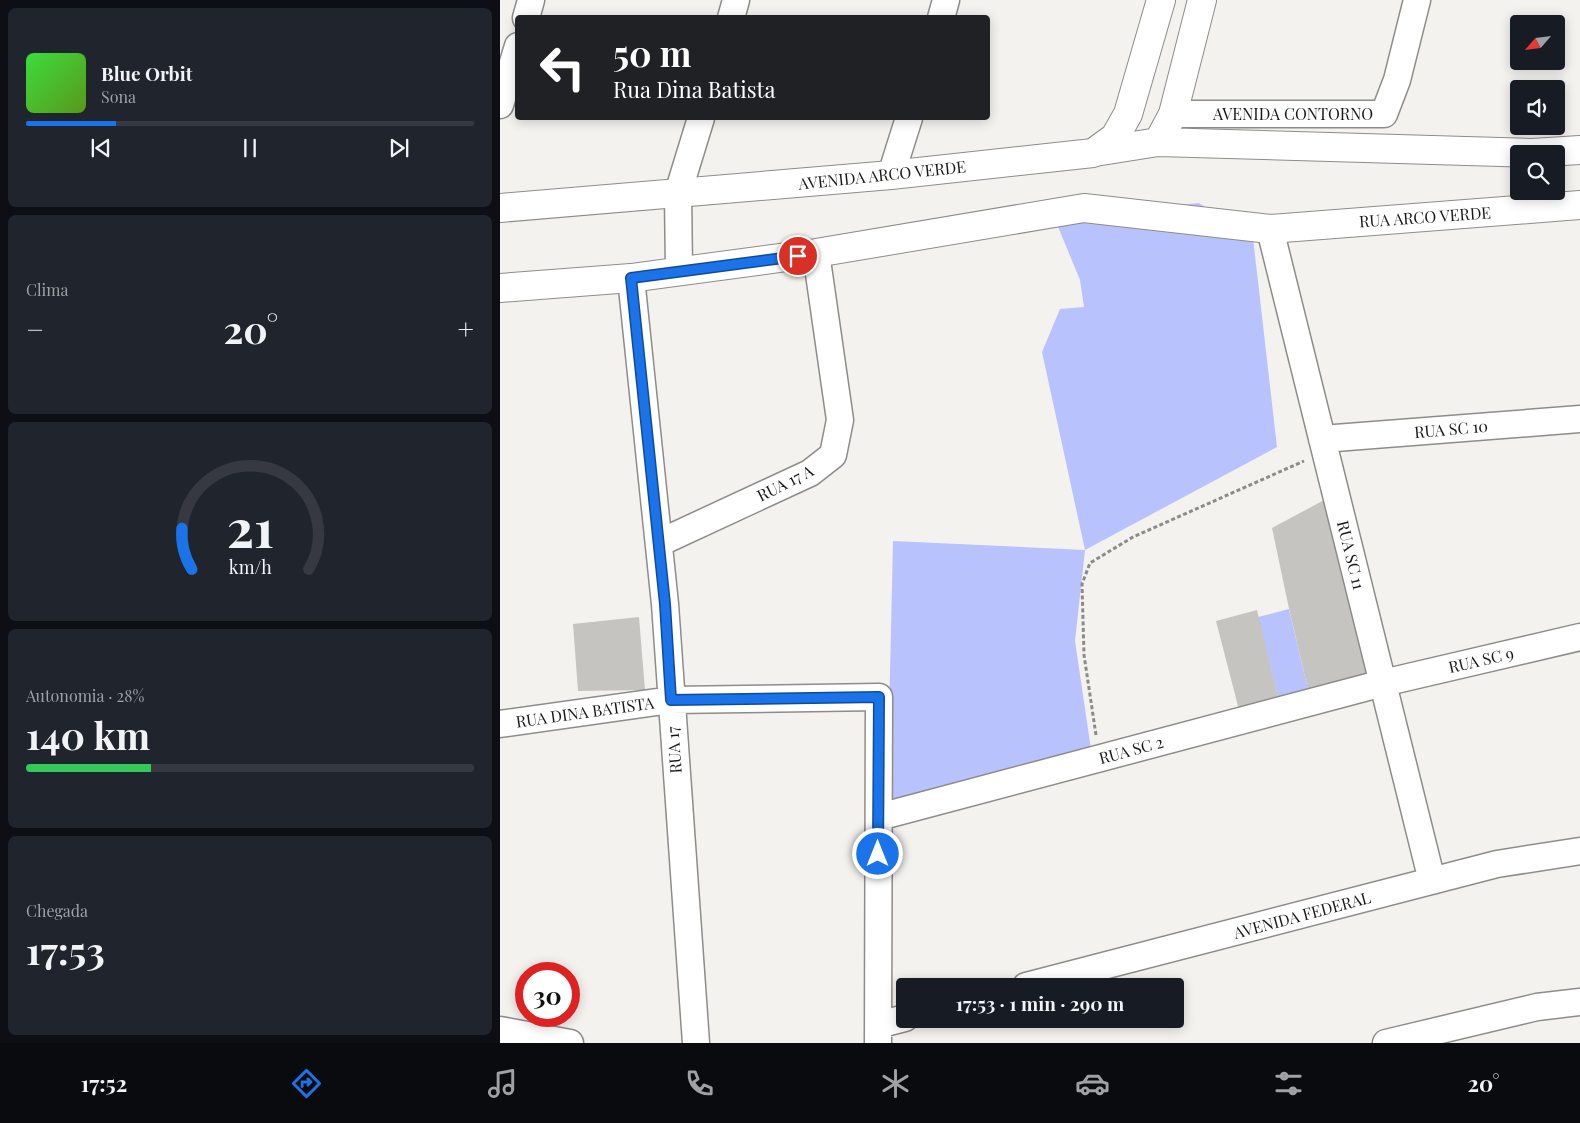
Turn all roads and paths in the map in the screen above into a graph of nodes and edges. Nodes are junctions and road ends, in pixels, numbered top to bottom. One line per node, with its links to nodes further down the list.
1 (530, 0): 7 (street)
2 (736, 0): 8 (street)
3 (946, 0): 9 (street)
4 (1161, 0): 17 (street, AVENIDA ARCO VERDE)
5 (1202, 0): 12 (street)
6 (1417, 0): 12 (street, AVENIDA CONTORNO)
7 (527, 15)
8 (731, 15)
9 (942, 15)
10 (515, 56): 11 (street)
11 (500, 105)
12 (1173, 114): 15 (street)
13 (700, 120): 19 (street)
14 (908, 120): 18 (street)
15 (1158, 142): 16 (street); 17 (street)
16 (1580, 150)
17 (1093, 153): 18 (street, AVENIDA ARCO VERDE)
18 (891, 175): 19 (street, AVENIDA ARCO VERDE)
19 (678, 193): 21 (street, AVENIDA ARCO VERDE); 24 (street)
20 (1580, 205): 22 (street, RUA ARCO VERDE)
21 (500, 208)
22 (1270, 228): 23 (street, RUA ARCO VERDE); 28 (street, RUA SC 11)
23 (816, 253): 24 (street); 29 (street, RUA 17 A)
24 (679, 271): 25 (street)
25 (631, 278): 26 (street); 29 (street, RUA 17)
26 (500, 288)
27 (1580, 419): 28 (street, RUA SC 10)
28 (1324, 445): 31 (street, RUA SC 11); 34 (path)
29 (659, 543): 32 (street, RUA 17)
30 (1580, 637): 31 (street, RUA SC 9)
31 (1383, 683): 34 (street, RUA SC 2); 37 (street, RUA SC 11)
32 (671, 700): 33 (street, RUA DINA BATISTA); 35 (street, RUA DINA BATISTA); 44 (street, RUA 17)
33 (500, 724)
34 (1100, 758): 35 (street, RUA SC 2)
35 (878, 816): 42 (street)
36 (1580, 851): 37 (street, AVENIDA FEDERAL)
37 (1432, 881): 38 (street, AVENIDA FEDERAL)
38 (1057, 978)
39 (1580, 1002): 45 (street)
40 (896, 1023): 42 (street)
41 (500, 1030): 43 (street)
42 (878, 1034)
43 (570, 1043)
44 (696, 1043)
45 (1386, 1043)

